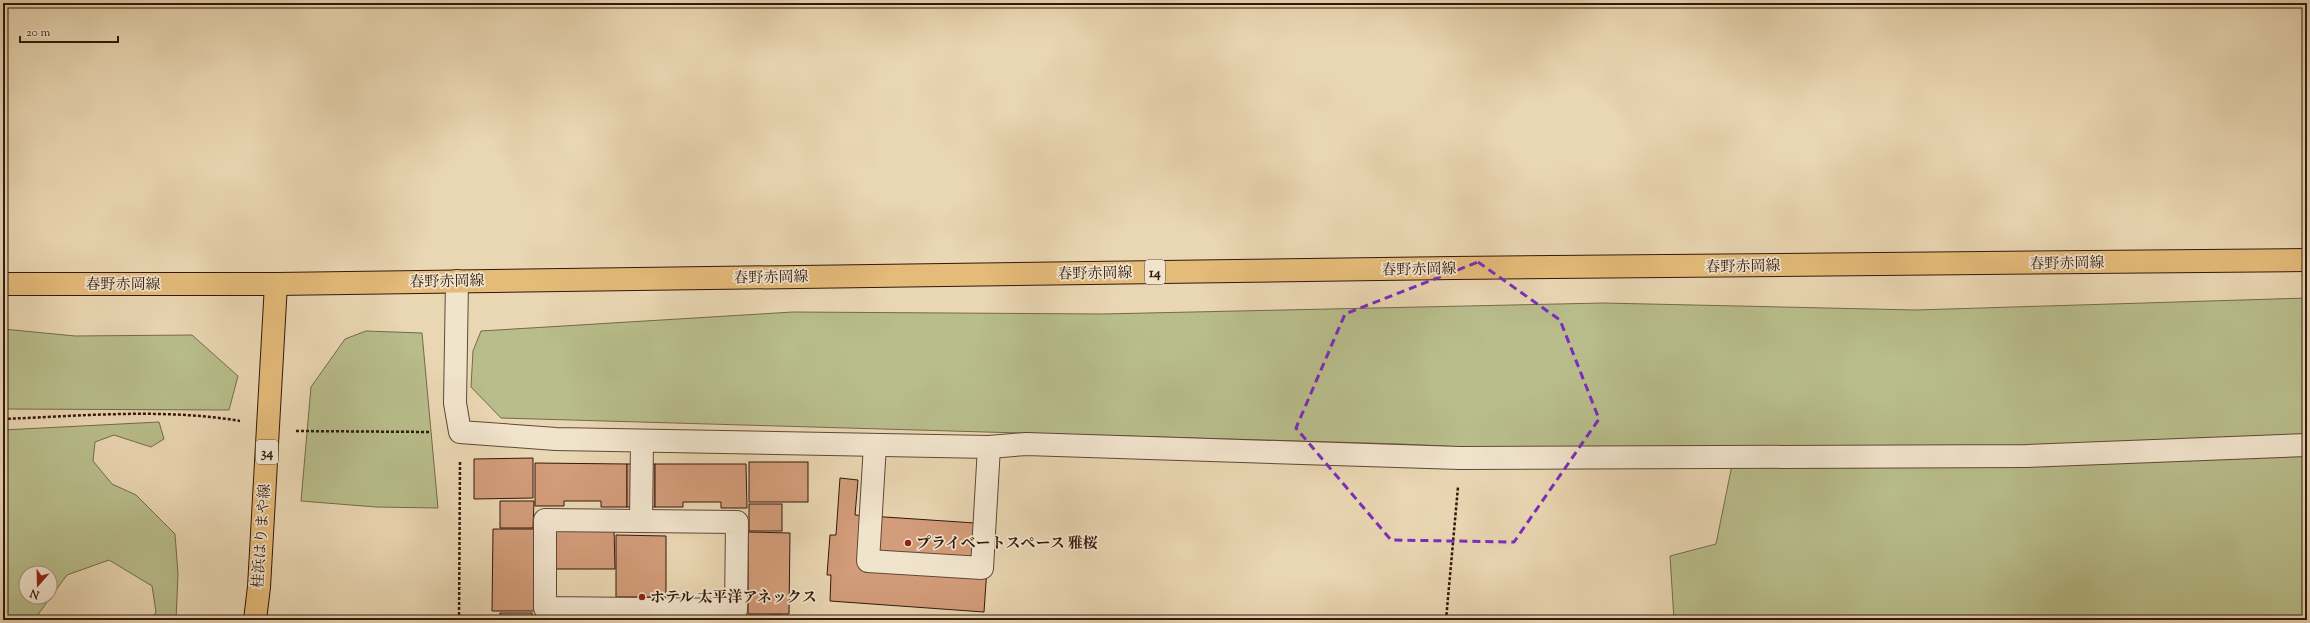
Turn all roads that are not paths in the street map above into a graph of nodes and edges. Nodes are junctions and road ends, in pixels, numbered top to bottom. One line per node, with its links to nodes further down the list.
1 (2307, 260): 2 (main road, 春野赤岡線 / 14)
2 (457, 281): 4 (main road, 春野赤岡線 / 14); 5 (street)
3 (3, 284): 4 (main road, 春野赤岡線 / 14)
4 (276, 284): 10 (main road, 桂浜はりまや線 / 34)
5 (642, 441): 6 (street); 9 (street)
6 (875, 445): 8 (street); 8 (street)
7 (2307, 445): 8 (street)
8 (989, 447)
9 (641, 521): 9 (street)
10 (255, 620)

